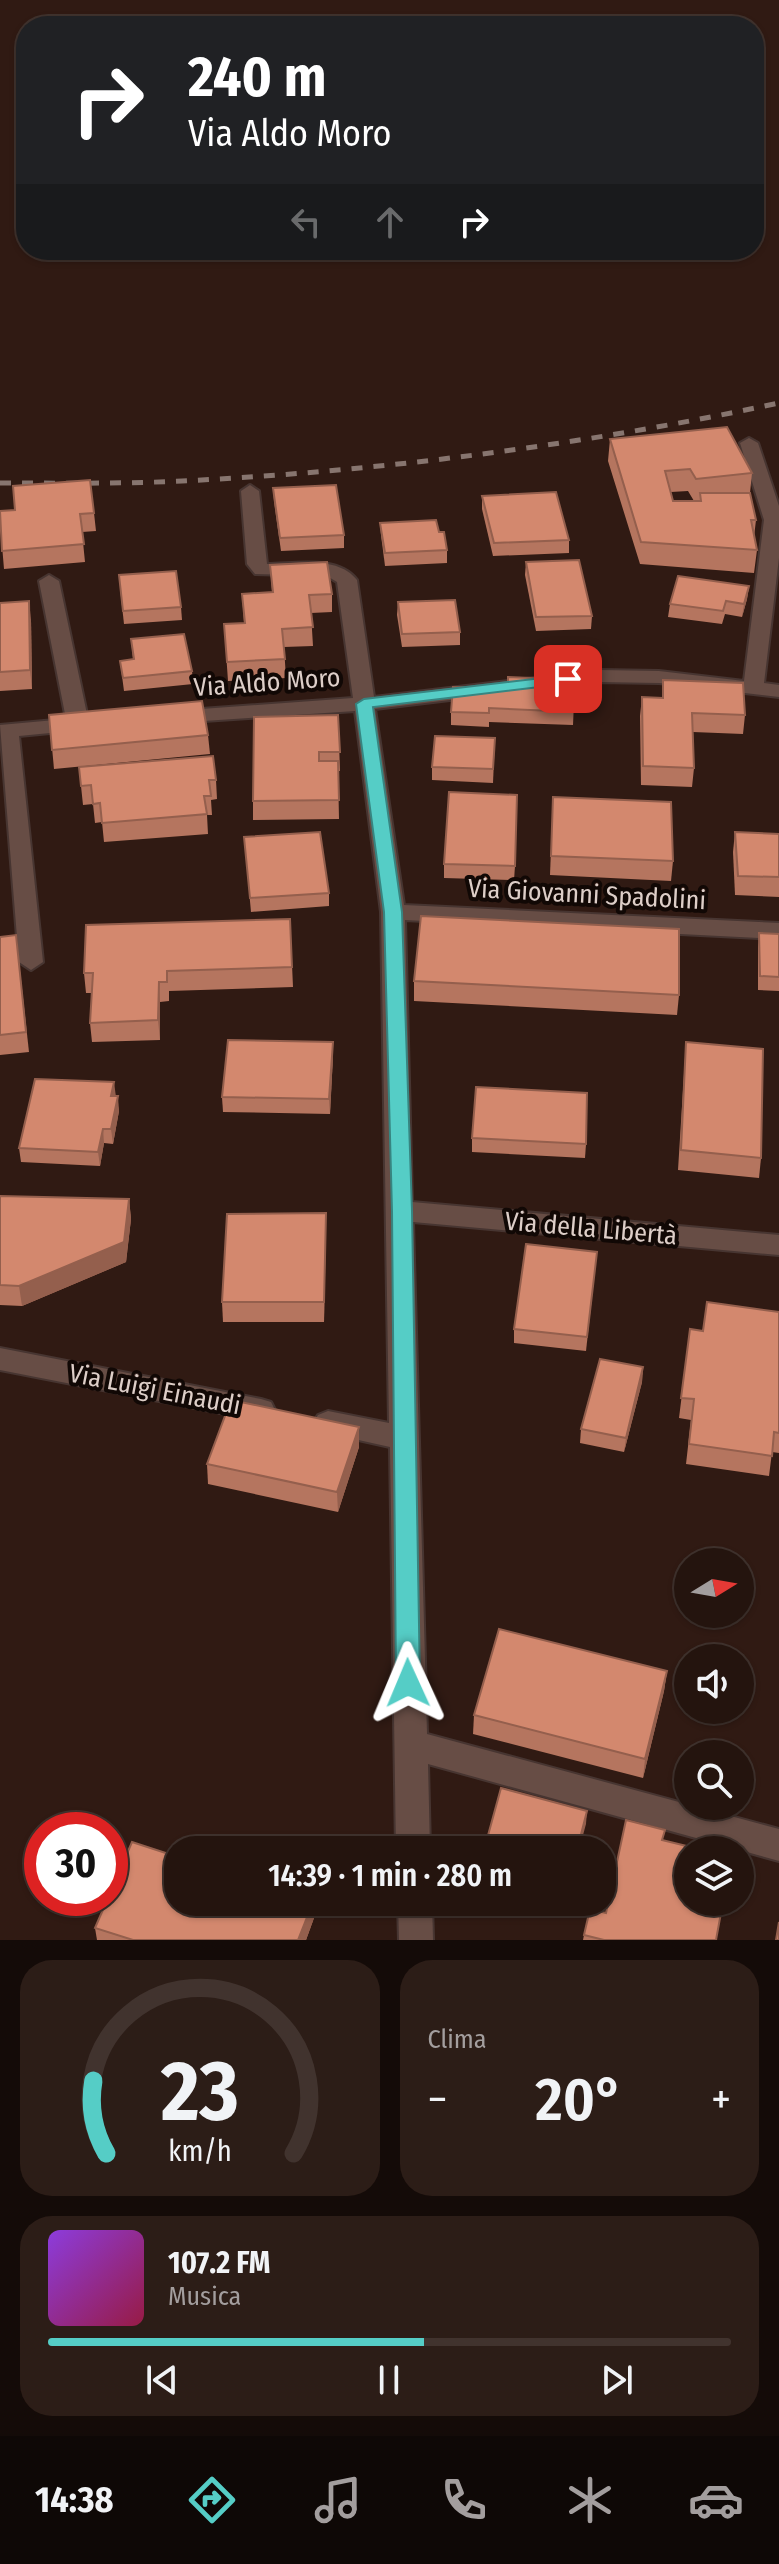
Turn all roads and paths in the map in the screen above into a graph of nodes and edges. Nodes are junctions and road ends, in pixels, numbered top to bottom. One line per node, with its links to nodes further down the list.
1 (749, 443): 3 (street)
2 (250, 491): 7 (street, Via Aldo Moro)
3 (776, 520): 5 (street)
4 (49, 581): 10 (street)
5 (753, 689): 6 (street, Via Aldo Moro); 7 (street, Via Aldo Moro)
6 (779, 691)
7 (364, 704): 8 (street, Via Aldo Moro); 12 (street)
8 (157, 718)
9 (109, 722): 10 (street)
10 (78, 724): 11 (street)
11 (4, 730): 14 (street)
12 (393, 912): 13 (street, Via Giovanni Spadolini); 15 (street)
13 (779, 931)
14 (31, 962)
15 (402, 1211): 16 (street, Via della Libertà); 18 (street)
16 (779, 1245)
17 (0, 1359): 18 (street, Via Luigi Einaudi)
18 (405, 1438): 19 (street)
19 (409, 1744): 20 (street); 21 (street)
20 (412, 1836)
21 (779, 1845)
22 (415, 1916): 23 (street)
23 (416, 1940)

